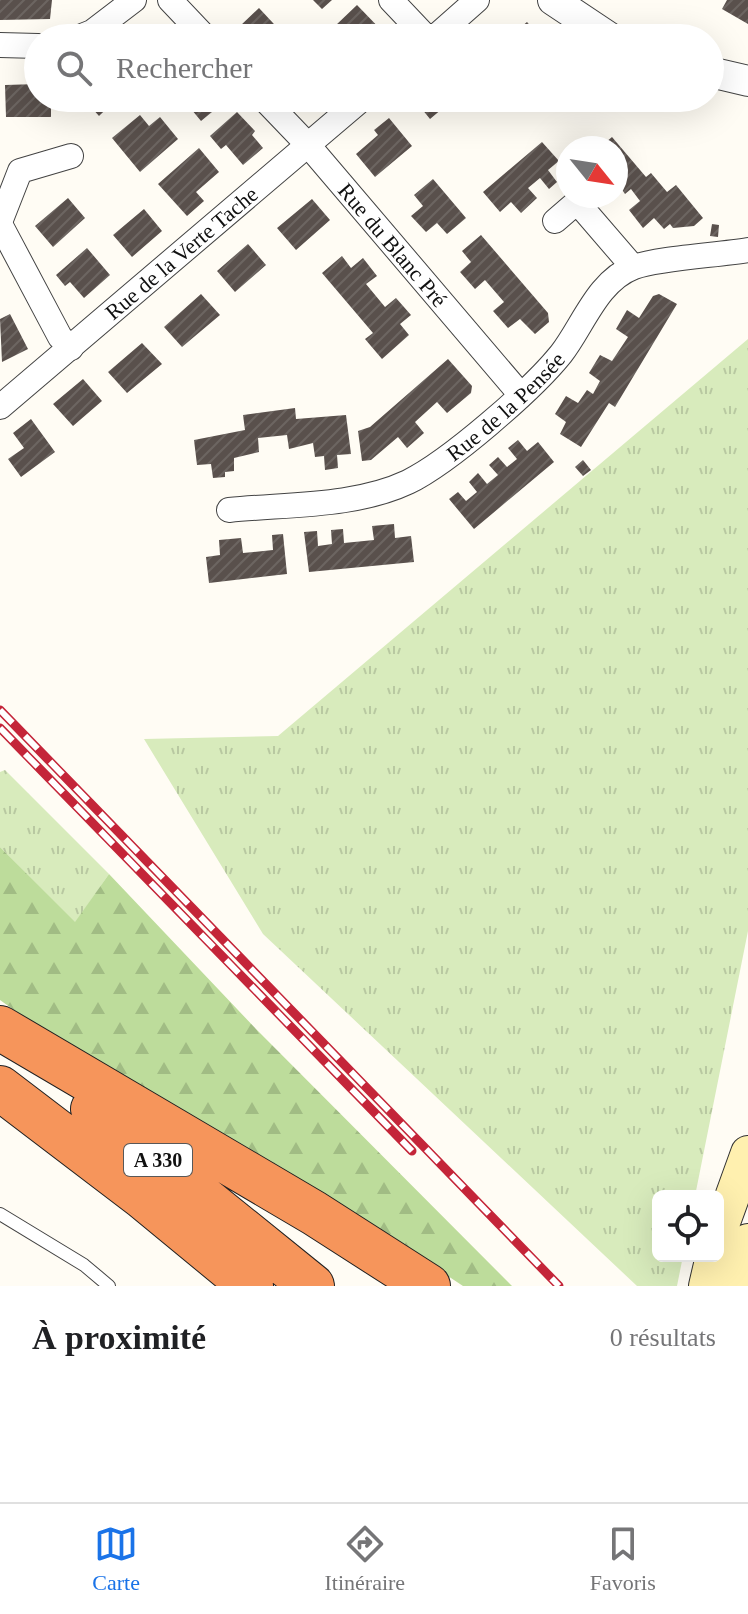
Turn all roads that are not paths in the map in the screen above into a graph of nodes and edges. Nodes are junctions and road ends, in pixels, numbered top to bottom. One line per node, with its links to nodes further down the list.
1 (134, 0): 6 (street)
2 (170, 0): 7 (street)
3 (391, 0): 8 (street)
4 (477, 0): 9 (street)
5 (553, 0): 10 (street)
6 (102, 24)
7 (193, 24)
8 (414, 24)
9 (450, 24)
10 (586, 24)
11 (0, 45): 12 (street)
12 (24, 46)
13 (724, 75): 14 (street)
14 (748, 81)
15 (276, 112): 17 (street, Rue du Blanc Pré)
16 (347, 112): 17 (street, Rue de la Verte Tache)
17 (308, 145): 23 (street, Rue de la Verte Tache); 24 (street, Rue du Blanc Pré)
18 (71, 156): 20 (street)
19 (555, 221): 22 (street)
20 (0, 223): 23 (street)
21 (748, 250): 22 (street)
22 (633, 267): 24 (street, Rue de la Pensée)
23 (71, 348): 25 (street, Rue de la Verte Tache)
24 (520, 394): 26 (street, Rue de la Pensée)
25 (0, 407)
26 (229, 510)
27 (0, 1028): 39 (highway)
28 (0, 1039): 38 (highway, A 330)
29 (0, 1090): 36 (highway); 37 (highway, A 330)
30 (748, 1153): 32 (main road)
31 (0, 1214): 35 (lane)
32 (724, 1219)
33 (748, 1241): 41 (main road)
34 (712, 1262): 40 (main road)
35 (109, 1286)
36 (211, 1286)
37 (251, 1286)
38 (312, 1286)
39 (428, 1286)
40 (706, 1286)
41 (731, 1286)

